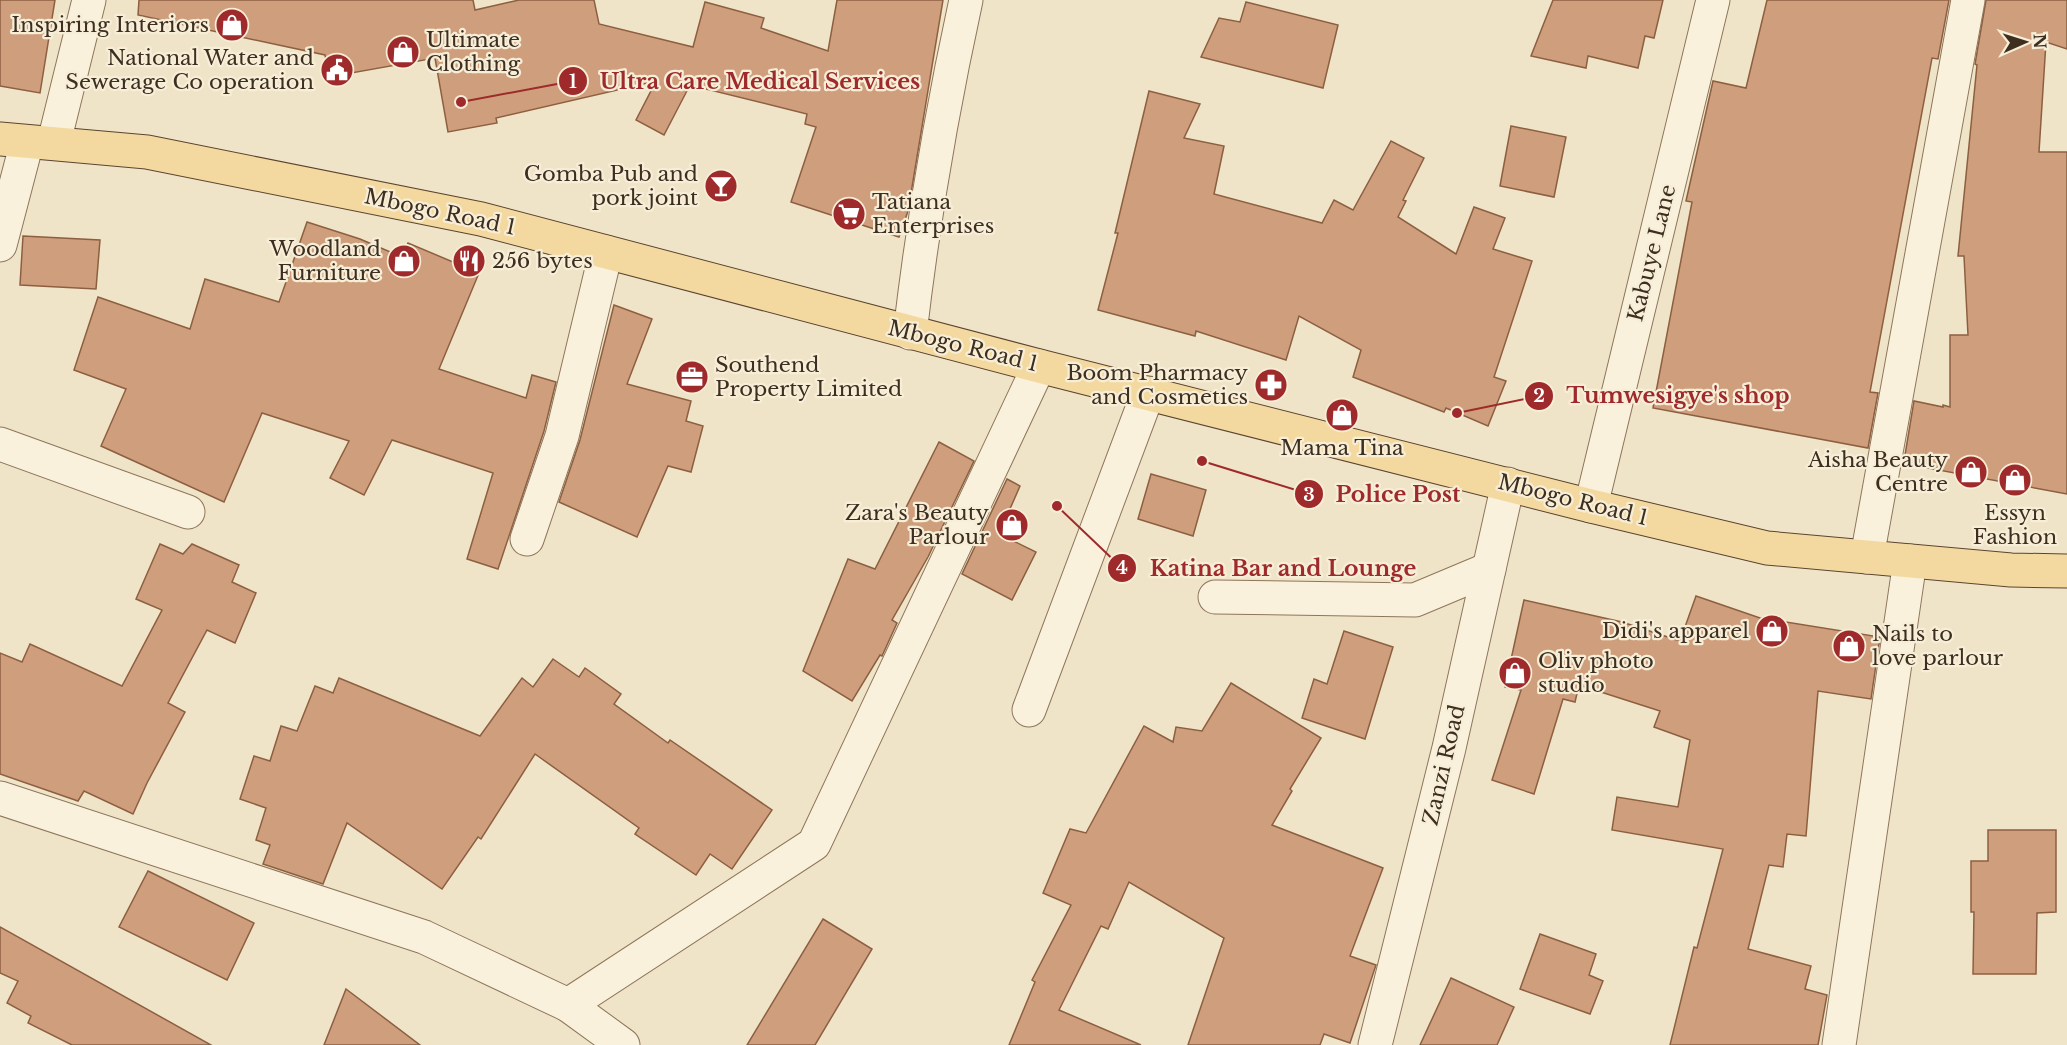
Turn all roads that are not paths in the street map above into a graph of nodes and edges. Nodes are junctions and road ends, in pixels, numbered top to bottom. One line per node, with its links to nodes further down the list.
1 (89, 0): 5 (street)
2 (966, 0): 8 (street)
3 (1713, 0): 13 (street, Kabuye Lane)
4 (1968, 0): 16 (street)
5 (27, 141): 6 (street); 7 (main road, Mbogo Road 1)
6 (0, 245)
7 (606, 252): 8 (main road, Mbogo Road 1); 15 (street)
8 (910, 333): 9 (main road, Mbogo Road 1)
9 (1039, 366): 10 (main road, Mbogo Road 1); 23 (street)
10 (1148, 393): 12 (main road, Mbogo Road 1); 21 (street)
11 (0, 444): 14 (street)
12 (1508, 484): 13 (main road, Mbogo Road 1); 18 (street, Zanzi Road)
13 (1591, 506): 16 (main road, Mbogo Road 1)
14 (188, 512)
15 (527, 538)
16 (1868, 557): 17 (main road, Mbogo Road 1)
17 (1910, 561): 19 (main road, Mbogo Road 1); 26 (street)
18 (1489, 568): 20 (street); 25 (street, Zanzi Road)
19 (2067, 571)
20 (1215, 597)
21 (1029, 710)
22 (0, 798): 23 (street)
23 (568, 1005): 24 (street)
24 (623, 1045)
25 (1375, 1045)
26 (1839, 1045)

